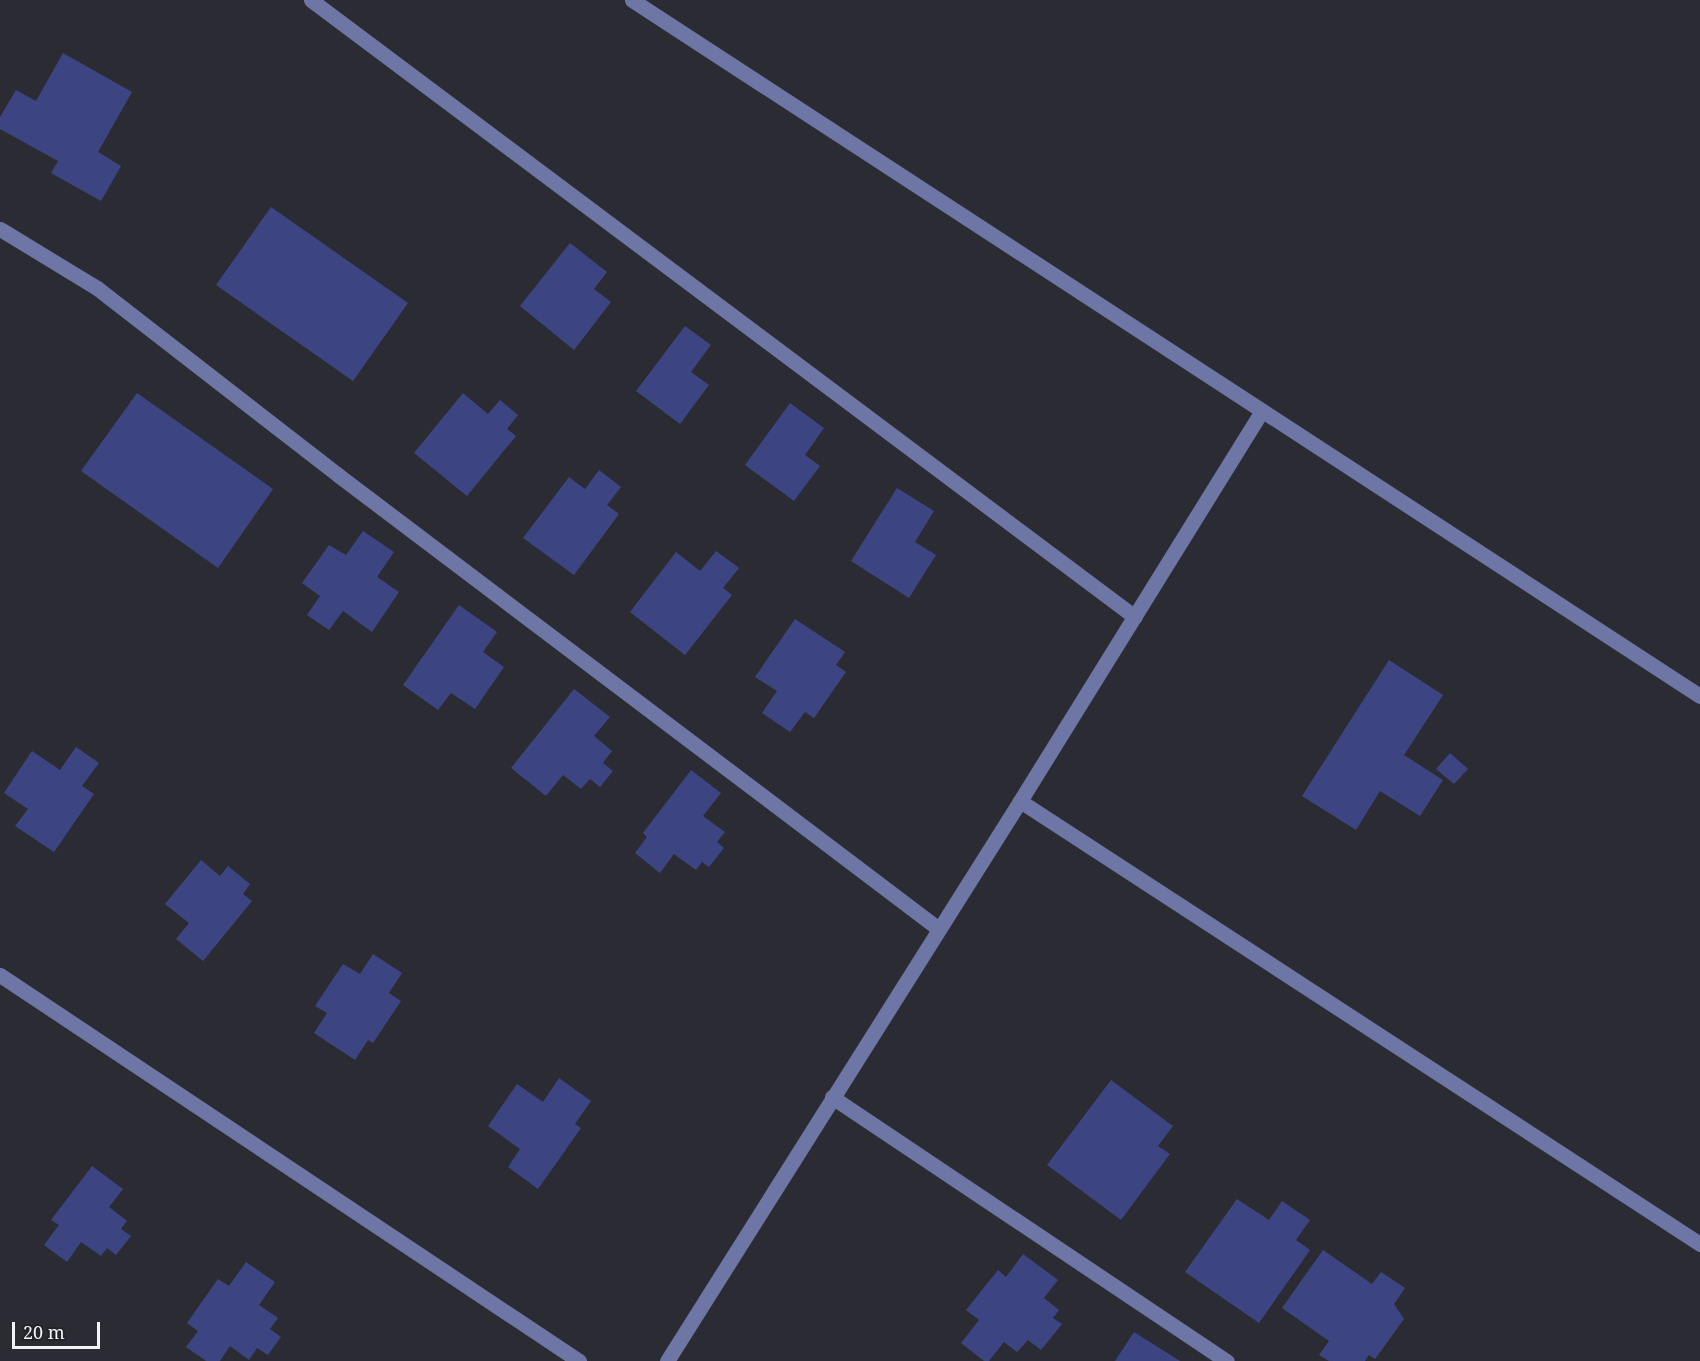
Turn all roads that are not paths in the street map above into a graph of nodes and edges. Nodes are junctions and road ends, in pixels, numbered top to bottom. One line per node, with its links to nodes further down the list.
1 (311, 0): 5 (street)
2 (632, 0): 4 (street)
3 (0, 229): 8 (street)
4 (1261, 412): 5 (street); 6 (street)
5 (1135, 617): 7 (street)
6 (1700, 696)
7 (1020, 801): 8 (street); 11 (street)
8 (939, 929): 10 (street)
9 (0, 975): 12 (street)
10 (832, 1097): 13 (street); 14 (street)
11 (1700, 1244)
12 (579, 1361)
13 (667, 1361)
14 (1227, 1361)

